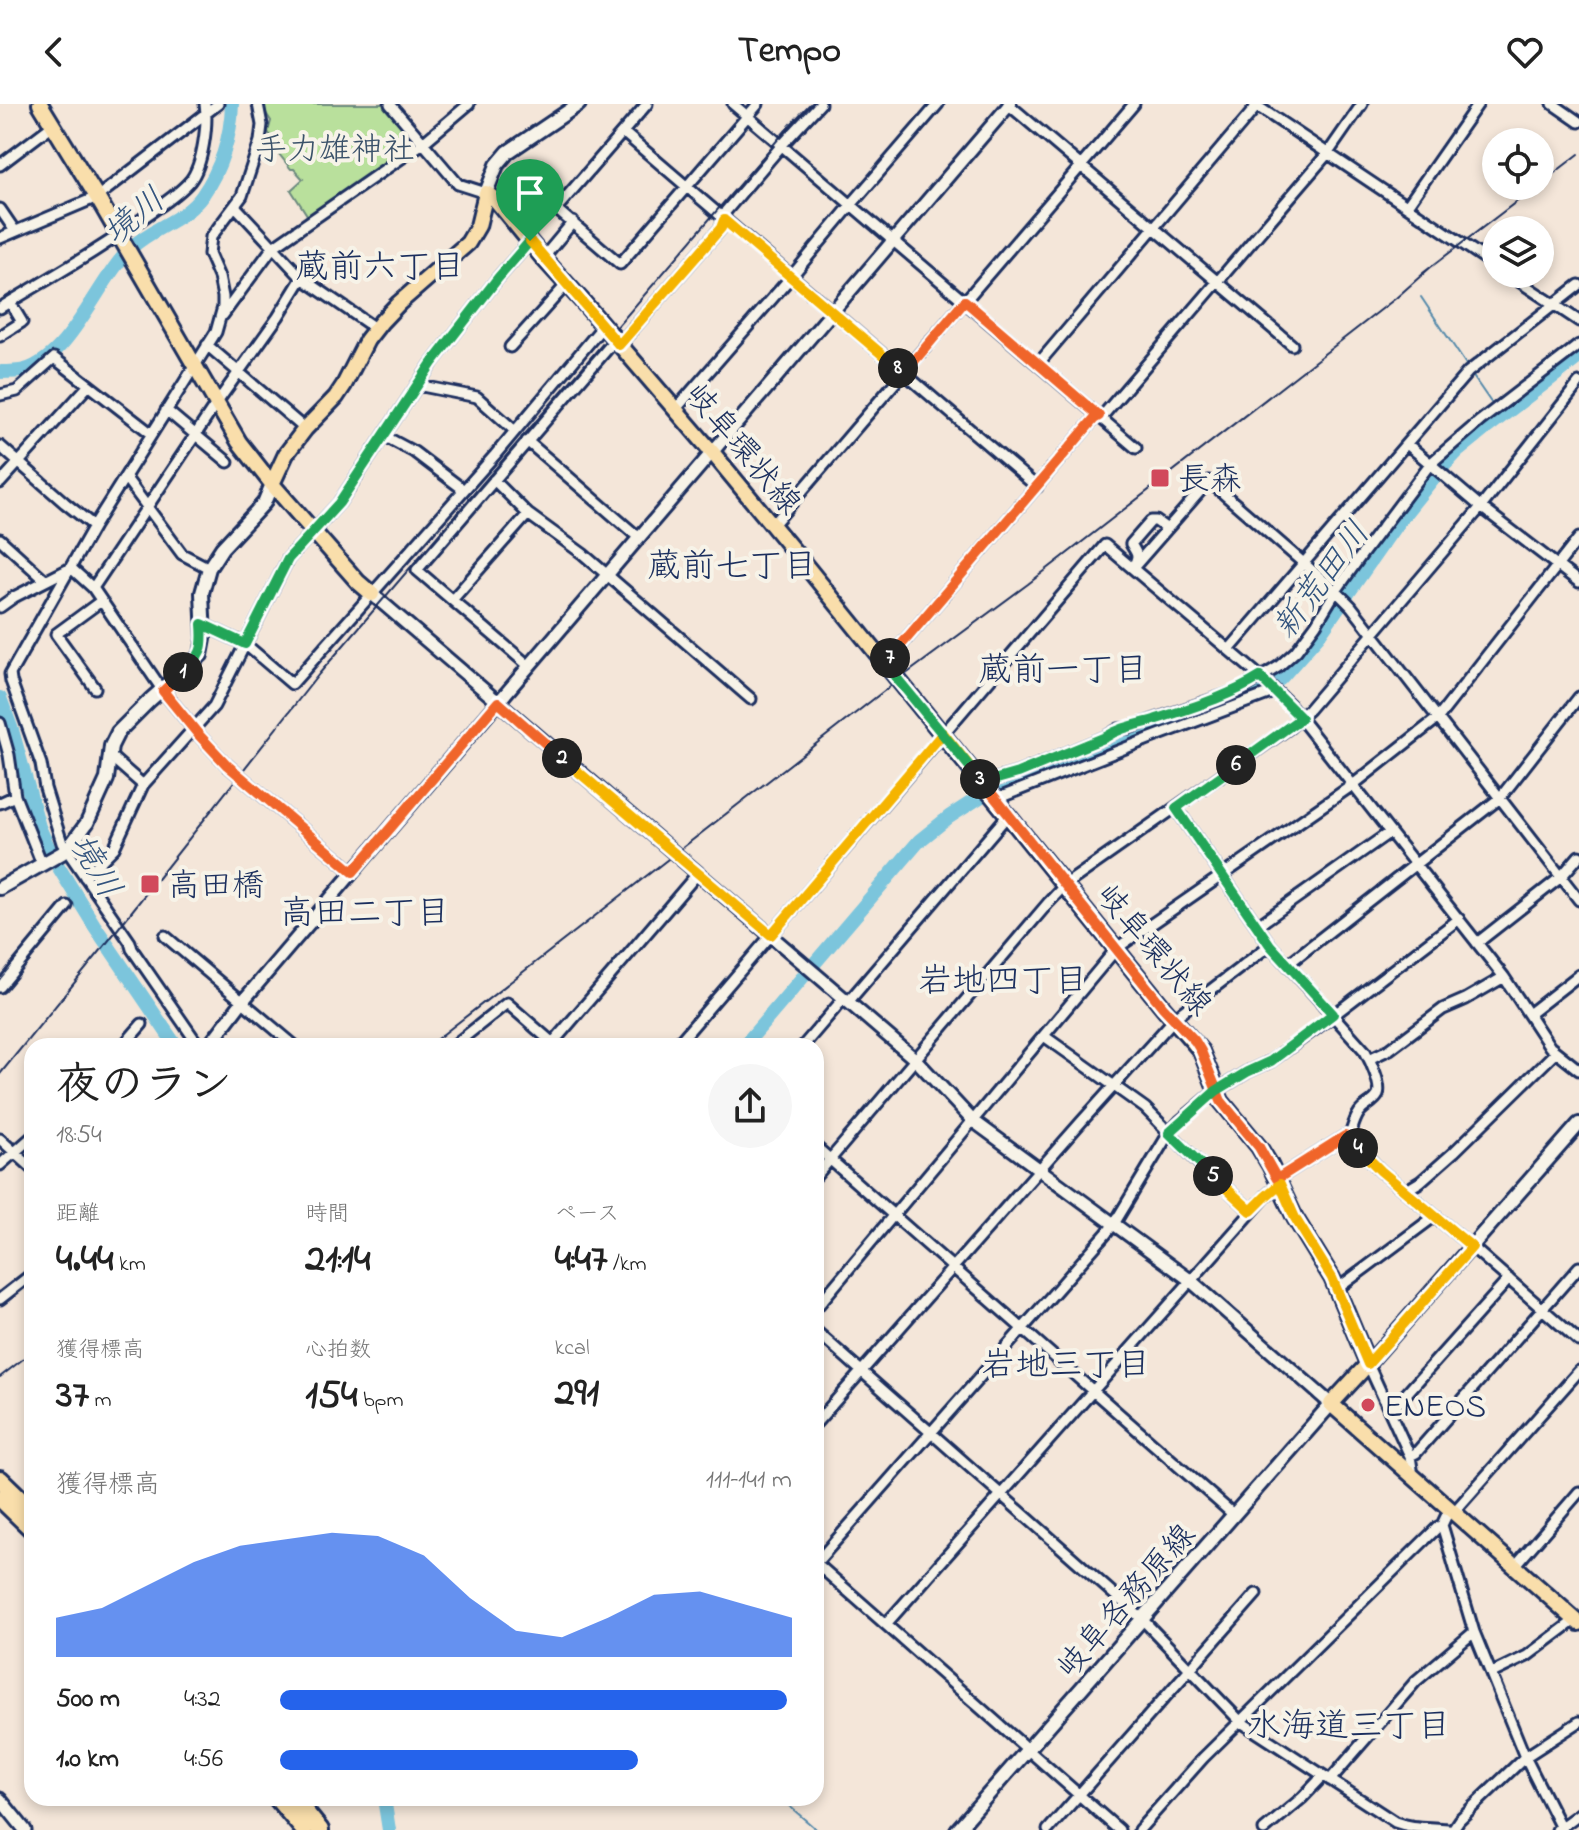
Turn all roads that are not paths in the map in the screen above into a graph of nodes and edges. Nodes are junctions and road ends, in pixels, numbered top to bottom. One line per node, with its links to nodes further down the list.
1 (40, 104): 21 (main road)
2 (218, 104): 18 (street)
3 (258, 104): 33 (street)
4 (390, 104): 23 (street)
5 (469, 104): 23 (street)
6 (647, 104): 22 (street)
7 (733, 104): 19 (street)
8 (758, 104): 19 (street)
9 (820, 104): 24 (street)
10 (938, 104): 31 (street)
11 (1009, 104): 27 (street); 41 (street)
12 (1134, 104): 27 (street)
13 (1362, 104): 25 (street)
14 (1478, 104): 32 (street)
15 (1553, 104): 20 (street)
16 (1256, 105): 25 (street); 37 (street)
17 (570, 106): 29 (main road)
18 (206, 109): 30 (street); 40 (street)
19 (747, 117): 24 (street); 28 (street)
20 (1579, 122)
21 (53, 125): 26 (street); 30 (main road)
22 (623, 132): 28 (street); 36 (street)
23 (423, 143): 29 (street); 43 (street)
24 (782, 145): 31 (street); 35 (street)
25 (1328, 153): 32 (street); 49 (street)
26 (0, 165)
27 (1082, 166): 37 (street); 52 (street)
28 (686, 187): 35 (street); 36 (street)
29 (486, 193): 42 (main road, 岐阜環状線); 60 (main road)
30 (97, 197): 38 (street); 40 (main road)
31 (851, 205): 41 (street); 46 (street)
32 (1407, 206): 44 (street)
33 (236, 207): 43 (street); 57 (street)
34 (0, 209): 38 (street)
35 (724, 220): 46 (street); 62 (street)
36 (573, 222): 45 (street)
37 (1153, 228): 49 (street); 67 (street)
38 (15, 231): 39 (street)
39 (0, 238)
40 (119, 238): 53 (street); 68 (main road)
41 (893, 240): 52 (street); 56 (street)
42 (530, 241): 45 (main road, 岐阜環状線); 73 (street)
43 (273, 247): 47 (street); 57 (street)
44 (1482, 257)
45 (543, 258): 48 (main road, 岐阜環状線)
46 (791, 277): 56 (street); 77 (street)
47 (302, 278): 60 (street); 69 (street)
48 (567, 284): 59 (main road, 岐阜環状線); 66 (street)
49 (1217, 284): 64 (street); 78 (street)
50 (1579, 285): 54 (street)
51 (1529, 288): 54 (street)
52 (965, 301): 67 (street); 70 (street)
53 (10, 302): 55 (street); 61 (street)
54 (1554, 304): 58 (street); 85 (street)
55 (0, 308)
56 (832, 312): 70 (street); 88 (street)
57 (221, 317): 63 (street)
58 (1579, 321)
59 (603, 326): 62 (main road, 岐阜環状線); 80 (street)
60 (376, 329): 79 (main road)
61 (0, 336)
62 (617, 342): 77 (main road, 岐阜環状線); 84 (street)
63 (207, 345): 68 (street); 69 (street)
64 (1292, 345)
65 (1579, 345): 91 (street)
66 (510, 347)
67 (1038, 364): 78 (street)
68 (193, 366): 75 (main road); 76 (street)
69 (239, 372): 75 (street); 79 (street)
70 (904, 373): 96 (street); 102 (street)
71 (1579, 383): 98 (street)
72 (89, 385): 74 (street); 81 (street); 90 (street)
73 (417, 385): 80 (street); 83 (street)
74 (0, 395)
75 (216, 404): 82 (street); 95 (main road)
76 (166, 410): 81 (street); 82 (street)
77 (675, 410): 88 (main road, 岐阜環状線)
78 (1099, 416): 87 (street); 96 (street)
79 (305, 429): 95 (main road)
80 (515, 431): 97 (street)
81 (152, 434): 92 (street)
82 (196, 434): 89 (street); 99 (street)
83 (384, 436): 97 (street); 104 (street)
84 (527, 441): 93 (street); 105 (street)
85 (1407, 444): 91 (street); 108 (street)
86 (0, 446): 90 (street)
87 (1136, 448)
88 (712, 452): 102 (main road, 岐阜環状線); 105 (street)
89 (228, 462)
90 (19, 463): 94 (street); 101 (street)
91 (1431, 465): 98 (street); 117 (street)
92 (125, 477): 99 (street); 101 (street)
93 (494, 480): 100 (street); 119 (street)
94 (0, 483)
95 (272, 484): 104 (main road); 111 (main road)
96 (1037, 487): 126 (street)
97 (464, 490): 118 (street)
98 (1481, 507): 109 (street); 123 (street)
99 (146, 508): 111 (street); 116 (street)
100 (528, 514): 113 (street); 119 (street)
101 (94, 526): 110 (street)
102 (772, 526): 126 (main road, 岐阜環状線)
103 (1167, 529): 108 (street); 112 (street); 112 (street)
104 (314, 532): 118 (main road); 124 (street)
105 (638, 537): 113 (street)
106 (1579, 538): 109 (street)
107 (0, 539): 114 (street)
108 (1304, 563): 117 (street); 125 (street)
109 (1558, 565): 115 (street); 136 (street)
110 (71, 568): 114 (street); 116 (street); 151 (street)
111 (209, 568): 122 (main road)
112 (1133, 568): 125 (street); 139 (street)
113 (606, 575): 127 (street); 133 (street)
114 (45, 580): 121 (street)
115 (1579, 582)
116 (93, 588): 120 (street)
117 (1337, 592): 123 (street); 128 (street)
118 (372, 594): 124 (street); 134 (street)
119 (452, 600): 127 (street)
120 (101, 601): 129 (street); 131 (street)
121 (0, 607)
122 (202, 624): 124 (street); 131 (main road)
123 (1372, 635): 135 (street); 136 (street)
124 (245, 644): 138 (street)
125 (1229, 650): 128 (street)
126 (885, 664): 139 (main road, 岐阜環状線)
127 (529, 666): 134 (street)
128 (1261, 678): 130 (street); 141 (street)
129 (95, 688)
130 (1274, 690): 135 (street); 146 (street)
131 (163, 691): 138 (street); 140 (main road)
132 (1579, 697): 145 (street)
133 (751, 699)
134 (498, 702): 155 (street); 156 (street)
135 (1301, 718): 142 (street); 148 (street)
136 (1438, 718): 142 (street); 145 (street)
137 (0, 723): 144 (street)
138 (194, 729): 143 (street); 155 (street)
139 (943, 733): 141 (main road, 岐阜環状線); 166 (street)
140 (110, 756): 143 (street); 151 (main road)
141 (983, 783): 146 (main road, 岐阜環状線)
142 (1354, 784): 150 (street); 157 (street)
143 (143, 785): 158 (street)
144 (15, 796): 147 (street); 153 (street)
145 (1500, 798): 154 (street); 159 (street)
146 (996, 799): 149 (main road, 岐阜環状線)
147 (0, 803)
148 (1176, 808): 157 (street); 160 (street)
149 (1008, 815): 160 (main road, 岐阜環状線); 175 (street)
150 (1390, 832): 154 (street); 165 (street)
151 (64, 851): 153 (main road); 158 (street)
152 (1579, 856): 159 (street)
153 (44, 863): 161 (main road)
154 (1416, 865): 164 (street); 171 (street)
155 (353, 872): 176 (street)
156 (698, 873): 166 (street); 188 (street)
157 (1222, 875): 165 (street); 170 (street)
158 (85, 877): 183 (street)
159 (1561, 877): 162 (street); 168 (street)
160 (1065, 885): 170 (main road, 岐阜環状線); 193 (street)
161 (0, 888)
162 (1579, 900)
163 (67, 906): 174 (street)
164 (1459, 919): 168 (street); 177 (street)
165 (1257, 926): 169 (street)
166 (771, 935): 175 (street); 189 (street)
167 (165, 936): 176 (street)
168 (1477, 943): 173 (street)
169 (1270, 945): 171 (street); 179 (street)
170 (1117, 948): 179 (main road, 岐阜環状線); 181 (street)
171 (1288, 964): 177 (street)
172 (1579, 975): 178 (street)
173 (1504, 977): 178 (street); 192 (street)
174 (0, 987)
175 (846, 1000): 190 (street); 193 (street)
176 (242, 1002): 184 (street); 185 (street)
177 (1333, 1014): 192 (street); 196 (street)
178 (1529, 1014): 191 (street)
179 (1174, 1019): 195 (street); 196 (main road, 岐阜環状線)
180 (142, 1024): 182 (street)
181 (1044, 1036): 195 (street); 197 (street)
182 (130, 1038)
183 (193, 1038)
184 (217, 1038)
185 (285, 1038)
186 (463, 1038): 187 (street)
187 (545, 1038)
188 (559, 1038)
189 (683, 1038)
190 (810, 1038)
191 (1556, 1052): 194 (street); 211 (street)
192 (1369, 1059): 200 (street)
193 (916, 1060): 197 (street); 205 (street)
194 (1579, 1070)
195 (1114, 1085): 199 (street); 209 (street)
196 (1216, 1091): 199 (street); 210 (main road, 岐阜環状線)
197 (972, 1120): 209 (street); 213 (street)
198 (1579, 1124): 216 (main road)
199 (1169, 1133): 212 (street); 215 (street)
200 (1349, 1138): 210 (street); 211 (street)
201 (0, 1139): 203 (street)
202 (24, 1145): 203 (street)
203 (15, 1153): 206 (street); 207 (street)
204 (824, 1154): 205 (street)
205 (830, 1159): 208 (street); 213 (street)
206 (24, 1161)
207 (0, 1165)
208 (824, 1166)
209 (1039, 1170): 215 (street); 217 (street)
210 (1279, 1182): 212 (street); 222 (main road, 岐阜環状線)
211 (1405, 1191): 214 (street)
212 (1251, 1211): 221 (street)
213 (894, 1214): 217 (street); 223 (street)
214 (1435, 1216): 216 (street); 222 (street)
215 (1114, 1224): 221 (street); 226 (street)
216 (1472, 1247): 219 (street); 229 (main road)
217 (954, 1267): 226 (street); 230 (street)
218 (1579, 1267): 225 (street)
219 (1509, 1279): 225 (street); 234 (street)
220 (24, 1280): 224 (street)
221 (1190, 1280): 232 (street); 233 (street)
222 (1337, 1289): 229 (main road, 岐阜環状線)
223 (824, 1298)
224 (0, 1299)
225 (1542, 1309): 228 (street); 237 (street)
226 (1023, 1328): 232 (street); 236 (street)
227 (824, 1338): 230 (street)
228 (1579, 1341)
229 (1368, 1364): 233 (main road); 234 (street)
230 (862, 1371): 235 (street); 236 (street)
231 (1579, 1371): 244 (street)
232 (1093, 1390): 241 (street); 245 (street)
233 (1331, 1404): 238 (main road); 245 (main road, 岐阜各務原線)
234 (1390, 1412): 237 (street)
235 (824, 1414)
236 (931, 1432): 241 (street); 248 (street)
237 (1410, 1456): 238 (street)
238 (1412, 1475): 244 (main road)
239 (0, 1479): 243 (highway)
240 (1579, 1492): 249 (street)
241 (1001, 1494): 252 (street); 254 (street)
242 (0, 1498): 246 (highway)
243 (24, 1502)
244 (1452, 1510): 247 (street); 249 (main road)
245 (1234, 1515): 252 (main road, 岐阜各務原線)
246 (24, 1521)
247 (1442, 1525): 255 (street); 258 (street)
248 (824, 1554)
249 (1514, 1567): 253 (main road)
250 (824, 1570): 254 (street)
251 (1256, 1594): 256 (street)
252 (1142, 1619): 256 (street); 260 (main road, 岐阜各務原線)
253 (1578, 1622): 257 (street)
254 (886, 1624): 260 (street)
255 (1474, 1632): 257 (street); 262 (street)
256 (1190, 1670): 258 (street); 263 (street)
257 (1492, 1673): 261 (street)
258 (1241, 1722): 262 (street); 276 (street)
259 (1579, 1722): 261 (street)
260 (1028, 1750): 263 (street); 273 (main road, 岐阜各務原線)
261 (1525, 1757): 269 (street); 278 (street)
262 (1327, 1778): 268 (street); 277 (street)
263 (1079, 1795): 274 (street); 275 (street)
264 (0, 1799): 270 (street)
265 (284, 1806): 271 (highway)
266 (300, 1806): 272 (highway)
267 (1579, 1814): 269 (street)
268 (1411, 1829): 278 (street)
269 (1559, 1829)
270 (25, 1830)
271 (304, 1830)
272 (320, 1830)
273 (957, 1830)
274 (1048, 1830)
275 (1119, 1830)
276 (1139, 1830)
277 (1264, 1830)
278 (1454, 1830)

